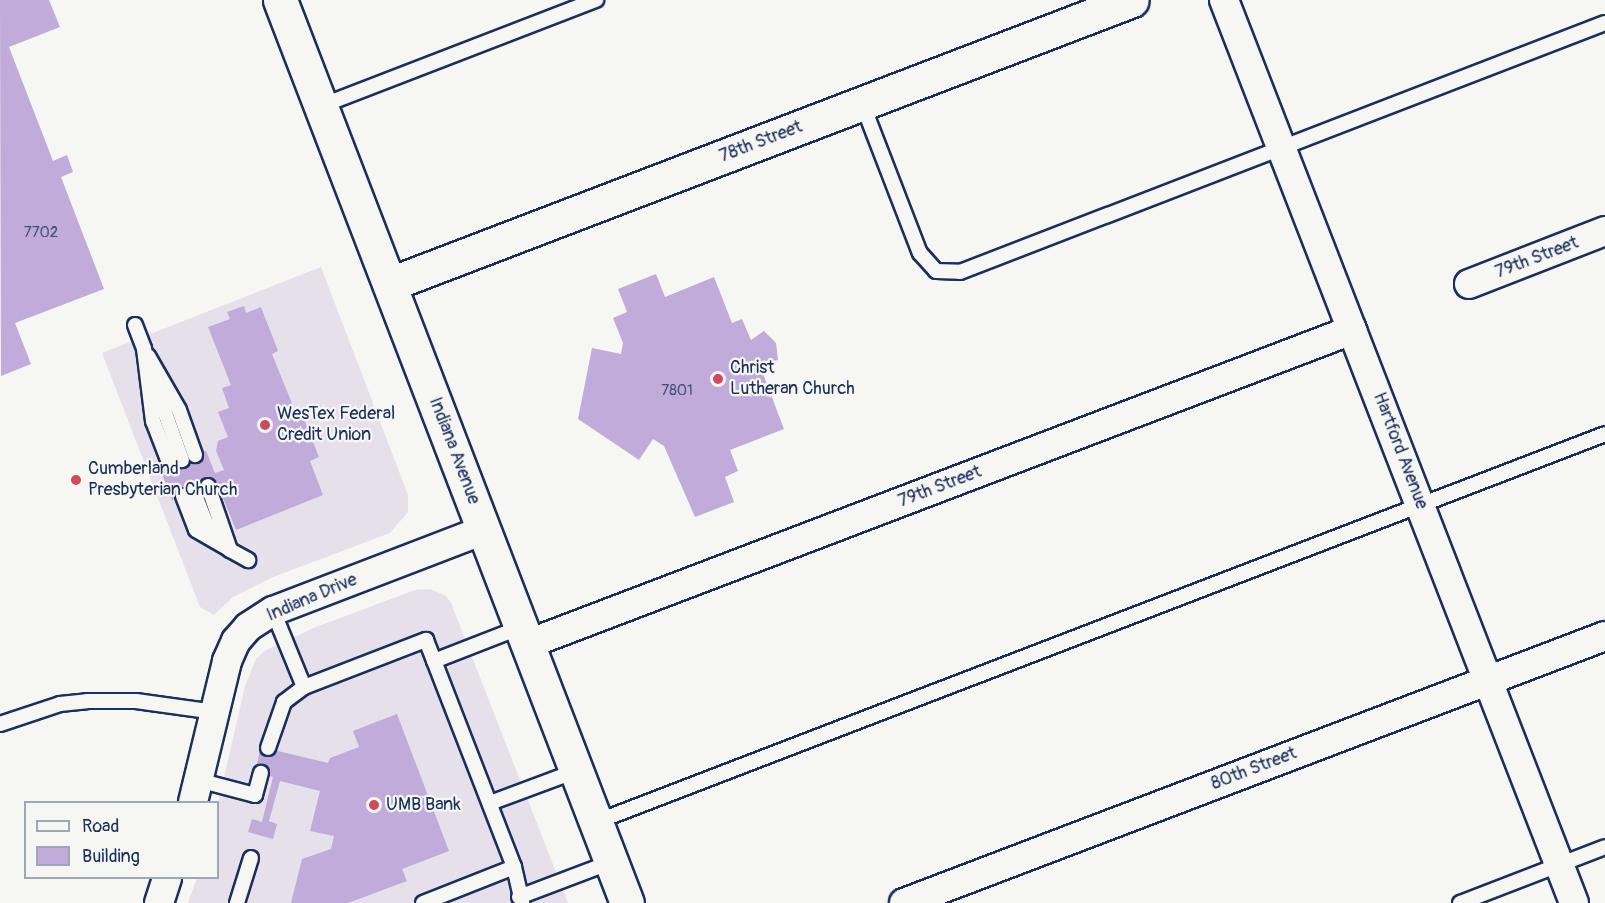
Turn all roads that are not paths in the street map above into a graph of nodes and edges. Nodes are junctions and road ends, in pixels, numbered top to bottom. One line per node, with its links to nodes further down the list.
1 (280, 0): 7 (main road, Indiana Avenue)
2 (596, 0): 7 (lane)
3 (1132, 0): 6 (main road, 78th Street)
4 (1224, 0): 8 (street, Hartford Avenue)
5 (1605, 23): 8 (lane)
6 (862, 103): 8 (lane); 10 (main road, 78th Street)
7 (321, 106): 10 (main road, Indiana Avenue)
8 (1281, 148): 13 (street, Hartford Avenue)
9 (1605, 231): 11 (street, 79th Street)
10 (390, 284): 19 (main road, Indiana Avenue)
11 (1469, 284)
12 (135, 325): 14 (lane)
13 (1352, 330): 18 (street, Hartford Avenue); 23 (street, 79th Street)
14 (144, 348): 14 (lane)
15 (1605, 434): 18 (lane)
16 (208, 486): 20 (lane)
17 (189, 494): 20 (lane)
18 (1420, 505): 26 (street, Hartford Avenue); 35 (lane)
19 (484, 530): 22 (street, Indiana Drive); 23 (main road, Indiana Avenue)
20 (230, 550): 21 (lane)
21 (248, 560)
22 (273, 612): 27 (lane); 28 (street, Indiana Drive)
23 (524, 635): 25 (lane); 31 (main road, Indiana Avenue)
24 (1605, 636): 26 (street, 80th Street)
25 (434, 661): 27 (lane); 34 (lane)
26 (1489, 680): 39 (street, Hartford Avenue); 47 (street, 80th Street)
27 (304, 687): 30 (lane)
28 (215, 712): 29 (lane); 33 (street, Indiana Drive)
29 (0, 724)
30 (268, 748)
31 (576, 771): 34 (lane); 35 (main road, Indiana Avenue)
32 (261, 773): 33 (lane)
33 (195, 791)
34 (490, 803): 40 (lane)
35 (596, 822): 38 (main road, Indiana Avenue)
36 (1605, 847): 39 (lane)
37 (251, 858): 44 (lane)
38 (611, 861): 42 (lane); 46 (main road, Indiana Avenue)
39 (1559, 865): 48 (lane); 49 (street, Hartford Avenue)
40 (514, 867): 42 (lane); 45 (lane)
41 (167, 879): 43 (street)
42 (521, 900)
43 (159, 903)
44 (237, 903)
45 (423, 903)
46 (627, 903)
47 (904, 903)
48 (1460, 903)
49 (1574, 903)

